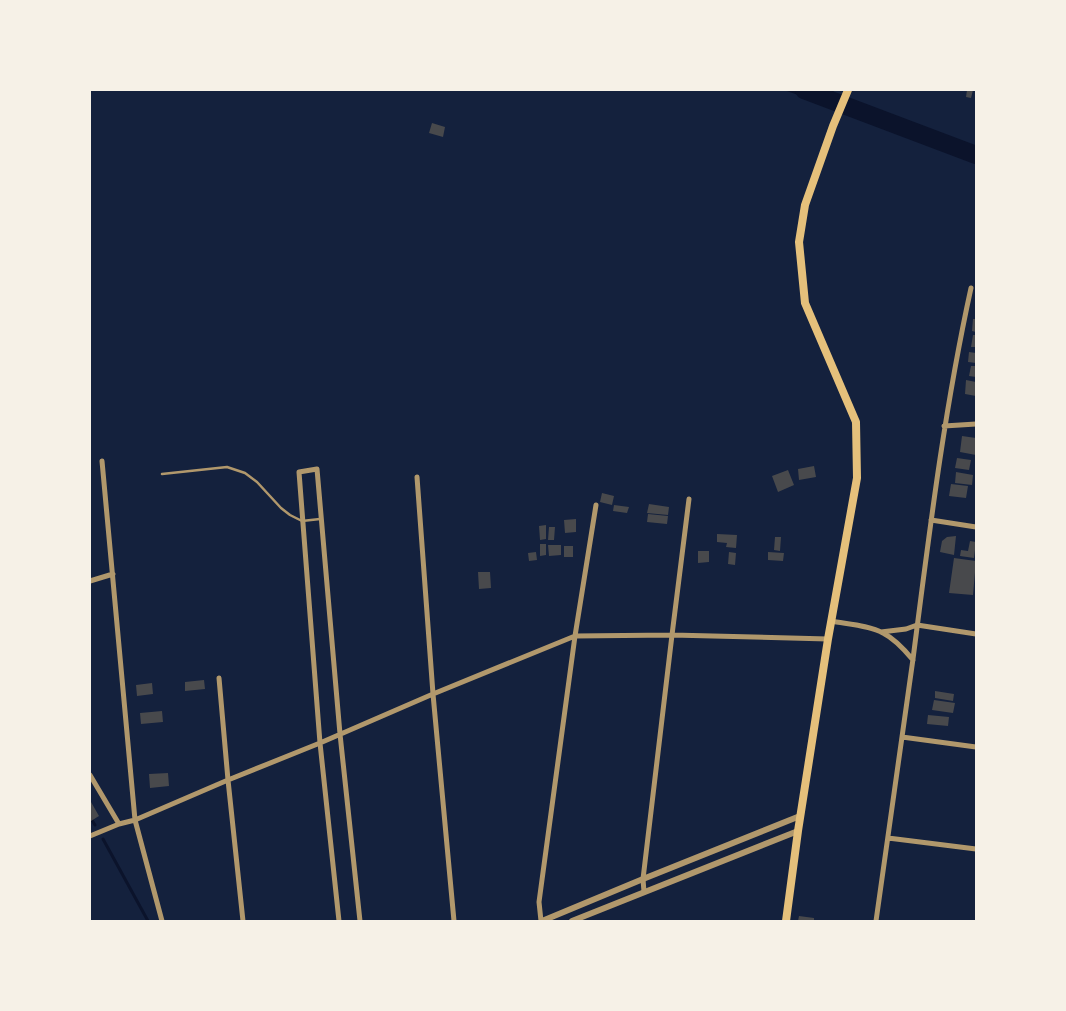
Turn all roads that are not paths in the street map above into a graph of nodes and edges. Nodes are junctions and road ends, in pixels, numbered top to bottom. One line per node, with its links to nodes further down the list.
1 (848, 90): 16 (main road)
2 (971, 288): 4 (street)
3 (976, 424): 4 (street)
4 (944, 426): 11 (street)
5 (102, 461): 14 (street)
6 (162, 474): 12 (lane)
7 (417, 477): 25 (street)
8 (689, 499): 20 (street)
9 (596, 505): 21 (street)
10 (321, 518): 12 (lane); 12 (street); 26 (street)
11 (931, 520): 13 (street); 17 (street)
12 (302, 521): 28 (street)
13 (976, 528)
14 (113, 574): 15 (street); 33 (street)
15 (90, 581)
16 (831, 621): 18 (street); 22 (main road)
17 (917, 625): 18 (street); 19 (street); 23 (street)
18 (882, 632): 23 (street)
19 (976, 634)
20 (672, 635): 21 (street); 22 (street); 39 (street)
21 (575, 636): 25 (street); 46 (street)
22 (828, 639): 32 (main road)
23 (912, 660): 27 (street)
24 (219, 678): 31 (street)
25 (433, 694): 26 (street); 45 (street)
26 (340, 734): 28 (street); 44 (street)
27 (902, 737): 29 (street); 37 (street)
28 (320, 744): 31 (street); 43 (street)
29 (976, 747)
30 (90, 775): 34 (street)
31 (228, 780): 33 (street); 42 (street)
32 (800, 816): 35 (main road); 39 (street)
33 (135, 820): 34 (street); 41 (street)
34 (119, 824): 36 (street)
35 (798, 831): 40 (street); 48 (main road)
36 (90, 836)
37 (888, 838): 38 (street); 49 (street)
38 (976, 849)
39 (643, 879): 40 (street); 46 (street)
40 (644, 892): 47 (street)
41 (162, 921)
42 (243, 921)
43 (339, 921)
44 (360, 921)
45 (454, 921)
46 (542, 921)
47 (572, 921)
48 (786, 921)
49 (876, 921)

